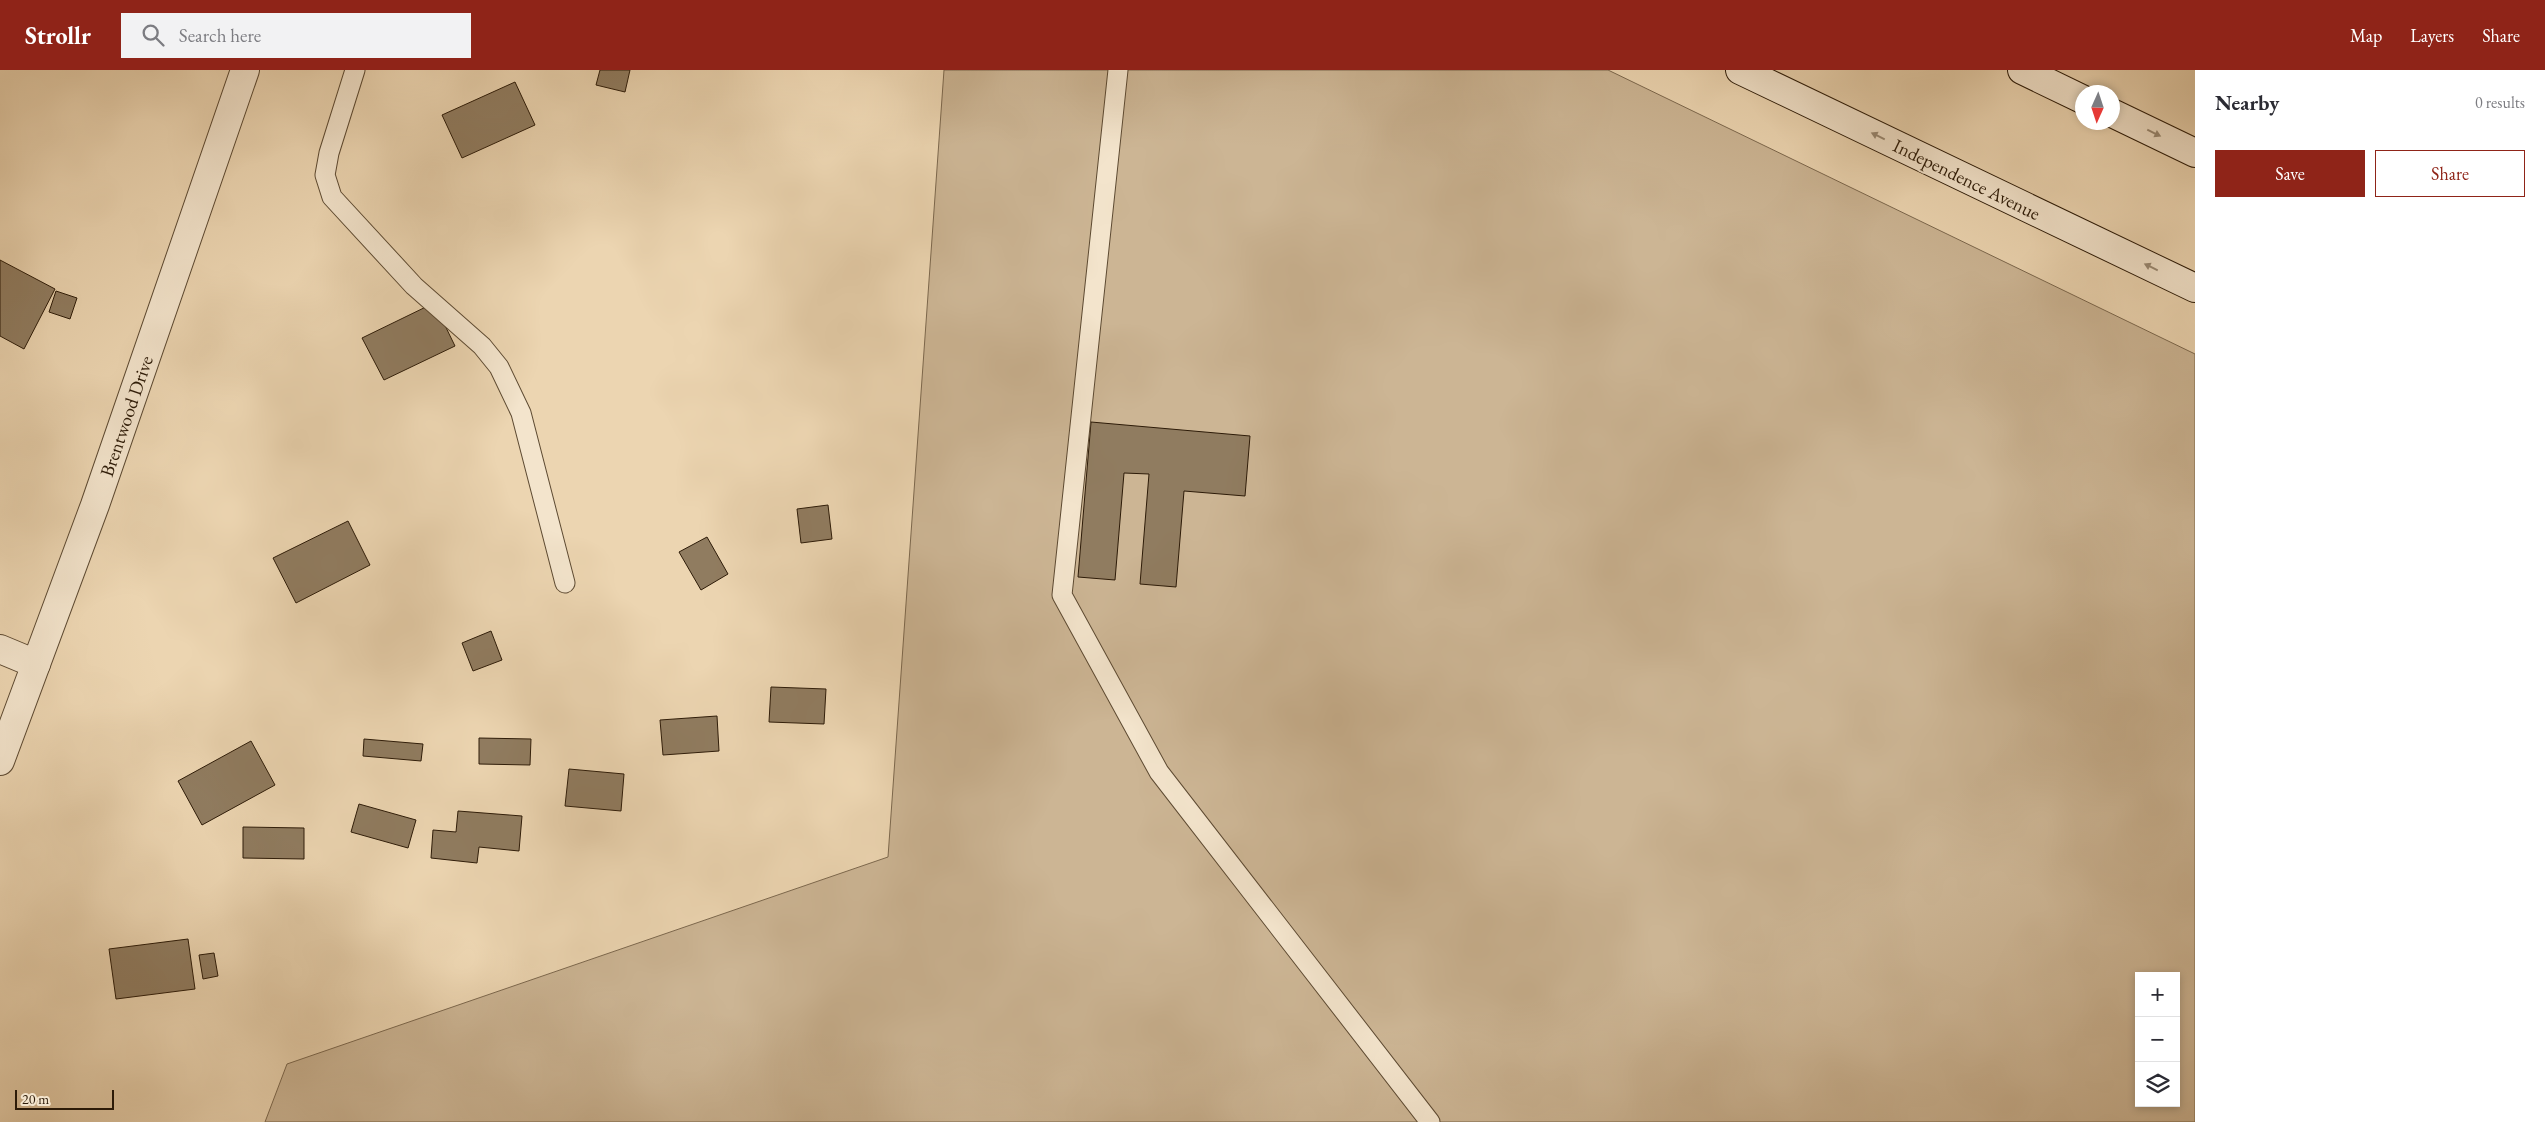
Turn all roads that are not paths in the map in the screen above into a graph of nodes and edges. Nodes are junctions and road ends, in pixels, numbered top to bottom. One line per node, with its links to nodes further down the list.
1 (245, 70): 12 (street, Brentwood Drive)
2 (355, 70): 10 (lane)
3 (1118, 70): 14 (lane)
4 (1740, 70): 9 (street, Independence Avenue, one-way to 4)
5 (2022, 70): 6 (street)
6 (2075, 96)
7 (2120, 117): 8 (street, one-way to 8)
8 (2195, 153)
9 (2195, 288)
10 (565, 583)
11 (0, 649): 12 (street)
12 (36, 664): 13 (street, Brentwood Drive)
13 (0, 761)
14 (1430, 1122)

